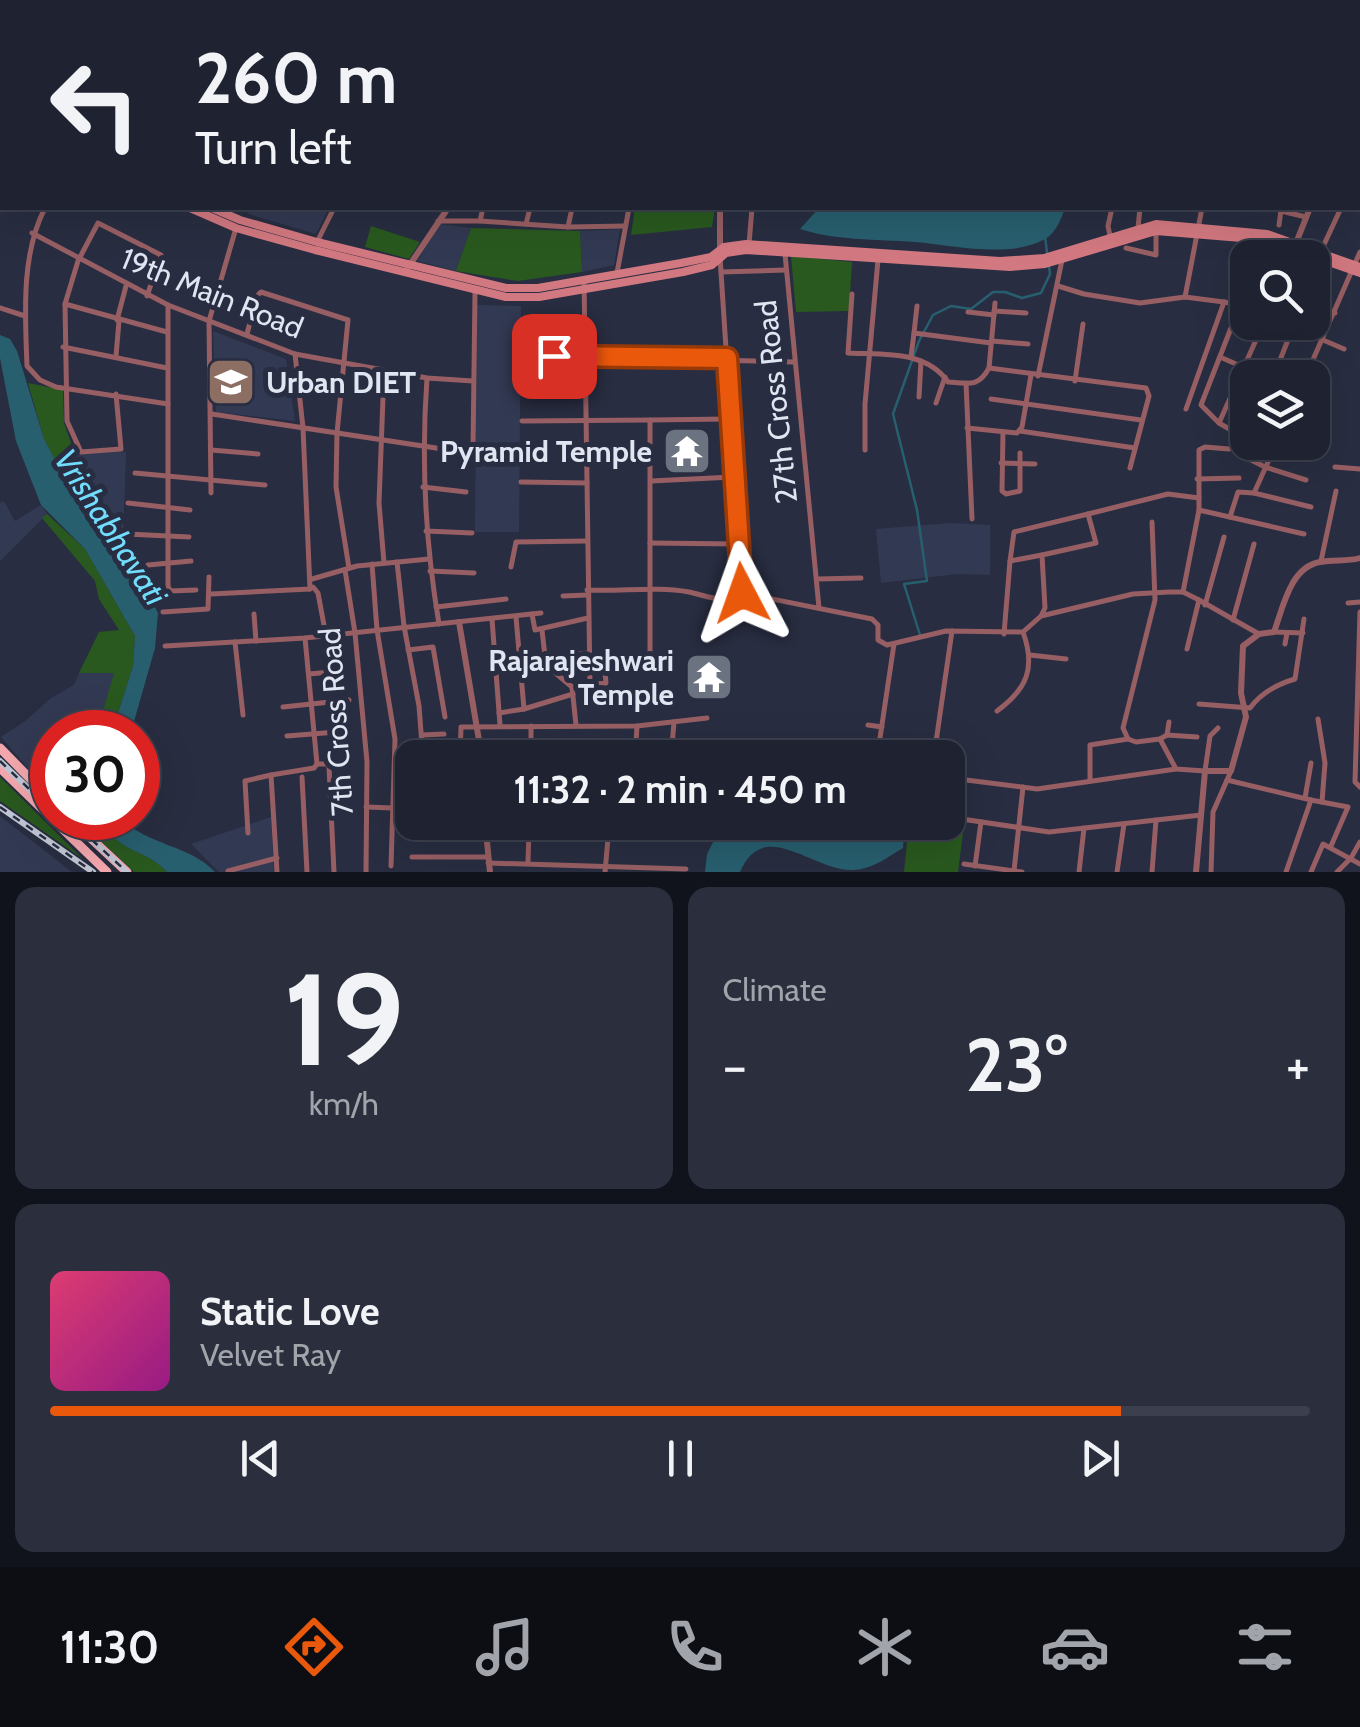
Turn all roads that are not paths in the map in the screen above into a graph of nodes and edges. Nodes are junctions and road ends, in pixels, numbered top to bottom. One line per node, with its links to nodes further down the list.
1 (44, 210): 30 (street)
2 (198, 210): 21 (main road)
3 (216, 210): 21 (main road)
4 (333, 210): 38 (street)
5 (446, 210): 20 (street)
6 (482, 210): 22 (street)
7 (530, 210): 24 (street)
8 (572, 210): 26 (street)
9 (629, 210): 25 (street)
10 (720, 210): 43 (street)
11 (752, 210): 39 (street)
12 (1112, 210): 31 (street)
13 (1140, 210): 27 (street)
14 (1202, 210): 28 (street)
15 (1282, 210): 23 (street)
16 (1285, 210): 19 (street)
17 (1309, 210): 19 (street)
18 (1340, 210): 37 (street)
19 (1306, 217): 36 (street)
20 (438, 220): 22 (street); 49 (street)
21 (239, 221): 38 (main road); 49 (main road); 73 (street)
22 (480, 221): 24 (street)
23 (1279, 225)
24 (526, 226): 26 (street)
25 (625, 226): 26 (street); 52 (street)
26 (568, 227)
27 (1138, 228): 28 (main road); 31 (main road)
28 (1197, 230): 29 (main road); 32 (main road); 35 (main road); 59 (street)
29 (1156, 231): 40 (street); 46 (main road)
30 (32, 233): 47 (street, 19th Main Road); 71 (street)
31 (1110, 236): 46 (main road)
32 (1243, 237): 33 (street); 34 (main road)
33 (1243, 240)
34 (1266, 240)
35 (1285, 240)
36 (1297, 240)
37 (1329, 240)
38 (317, 242): 49 (main road)
39 (749, 244): 43 (main road); 44 (main road)
40 (1126, 248)
41 (784, 251): 43 (main road); 44 (main road); 50 (street, 27th Cross Road)
42 (1360, 252): 48 (street)
43 (720, 253): 51 (street); 52 (main road); 53 (main road)
44 (879, 255): 46 (main road); 87 (street)
45 (1330, 258): 48 (main road)
46 (1051, 260): 55 (street)
47 (78, 261): 54 (street, 19th Main Road); 58 (street); 62 (street)
48 (1357, 269): 70 (street)
49 (406, 270): 53 (main road); 56 (main road)
50 (785, 270): 51 (street); 95 (street, 27th Cross Road)
51 (721, 272): 91 (street)
52 (618, 273): 53 (main road)
53 (586, 283): 56 (main road); 90 (street)
54 (126, 286): 58 (street, 19th Main Road); 72 (street)
55 (1058, 286): 59 (street); 100 (street)
56 (475, 292): 103 (street)
57 (852, 294): 87 (street)
58 (147, 296): 63 (street, 19th Main Road)
59 (1185, 297): 60 (street)
60 (1224, 302): 61 (street); 114 (street)
61 (1230, 303)
62 (64, 304): 72 (street); 83 (street)
63 (168, 305): 73 (street, 19th Main Road); 76 (street)
64 (917, 306): 78 (street)
65 (0, 308): 71 (street)
66 (994, 310): 67 (street); 68 (street); 81 (street)
67 (968, 312)
68 (1026, 313)
69 (1330, 313): 70 (street)
70 (1334, 313): 74 (street)
71 (26, 316): 106 (street)
72 (118, 320): 76 (street); 88 (street)
73 (209, 321): 77 (street, 19th Main Road); 115 (street)
74 (1330, 323)
75 (1083, 324): 104 (street)
76 (168, 332): 97 (street)
77 (247, 334): 85 (street, 19th Main Road); 96 (street, 7th Cross Road)
78 (921, 334): 81 (street); 92 (street)
79 (1230, 334): 89 (street)
80 (1323, 340): 84 (street); 93 (street)
81 (991, 342): 82 (street); 98 (street)
82 (1028, 344)
83 (64, 346): 88 (street); 106 (street)
84 (1344, 349)
85 (295, 354): 96 (street, 19th Main Road); 122 (street)
86 (521, 354): 90 (street)
87 (871, 354): 92 (street); 133 (street)
88 (116, 356): 97 (street)
89 (1219, 356): 94 (street); 121 (street)
90 (587, 358): 91 (street); 116 (street)
91 (727, 358): 95 (street); 117 (street)
92 (915, 359): 101 (street); 108 (street)
93 (1314, 360)
94 (1230, 361)
95 (794, 362): 200 (street, 27th Cross Road)
96 (342, 363): 99 (street, 19th Main Road); 126 (street, 7th Cross Road)
97 (168, 368): 112 (street)
98 (989, 368): 100 (street); 105 (street)
99 (384, 371): 102 (street, 19th Main Road); 128 (street)
100 (1034, 375): 104 (street); 113 (street)
101 (945, 377): 105 (street); 111 (street)
102 (427, 378): 103 (street, 19th Main Road); 129 (street)
103 (473, 381): 129 (street)
104 (1075, 381): 120 (street)
105 (966, 383): 123 (street)
106 (66, 388): 107 (street); 107 (street)
107 (116, 394): 112 (street)
108 (918, 397)
109 (1230, 397): 121 (street)
110 (991, 399): 113 (street)
111 (936, 402)
112 (168, 404): 146 (street)
113 (1026, 404): 120 (street); 125 (street)
114 (1186, 409)
115 (212, 414): 122 (street); 132 (street)
116 (587, 418): 118 (street); 119 (street); 154 (street)
117 (730, 419): 119 (street); 147 (street)
118 (522, 420)
119 (650, 420): 152 (street)
120 (1141, 420): 130 (street)
121 (1219, 424): 124 (street)
122 (303, 428): 126 (street); 199 (street)
123 (967, 428): 127 (street); 169 (street)
124 (1230, 429)
125 (1020, 431): 127 (street); 130 (street)
126 (337, 432): 128 (street); 194 (street, 7th Cross Road)
127 (1004, 432): 138 (street)
128 (381, 440): 129 (street); 190 (street)
129 (422, 448): 156 (street)
130 (1135, 448): 142 (street)
131 (1229, 449): 149 (street)
132 (211, 450): 135 (street); 150 (street)
133 (865, 450)
134 (1020, 453): 139 (street)
135 (258, 454)
136 (1250, 460): 143 (street)
137 (1269, 460): 143 (street)
138 (1001, 463): 139 (street); 139 (street)
139 (1019, 464): 140 (street)
140 (1035, 464)
141 (1335, 467): 144 (street)
142 (1130, 468)
143 (1265, 468): 151 (street); 159 (street)
144 (1360, 469)
145 (135, 473): 146 (street)
146 (170, 475): 150 (street); 164 (street)
147 (732, 477): 152 (street); 180 (street)
148 (1239, 478): 149 (street)
149 (1197, 479): 161 (street)
150 (210, 480): 155 (street); 160 (street)
151 (1306, 480)
152 (651, 481): 179 (street)
153 (521, 482): 154 (street)
154 (587, 482): 178 (street)
155 (265, 485)
156 (423, 487): 158 (street); 171 (street)
157 (1336, 491): 188 (street)
158 (466, 492)
159 (1254, 492): 163 (street); 168 (street)
160 (211, 494)
161 (1199, 498): 166 (street); 167 (street)
162 (128, 503): 164 (street)
163 (1311, 507)
164 (167, 508): 165 (street); 175 (street)
165 (190, 510)
166 (1198, 510): 168 (street); 206 (street)
167 (1088, 514): 182 (street); 185 (street)
168 (1230, 517): 174 (street)
169 (972, 519)
170 (1152, 522): 205 (street)
171 (426, 531): 172 (street); 184 (street)
172 (472, 533)
173 (128, 534): 175 (street)
174 (1304, 534)
175 (166, 535): 177 (street); 189 (street)
176 (1224, 537): 211 (street)
177 (189, 538)
178 (587, 541): 193 (street); 204 (street)
179 (650, 543): 180 (street); 203 (street)
180 (738, 544): 207 (street)
181 (1254, 544): 225 (street)
182 (1042, 555): 185 (street); 221 (street)
183 (1360, 558): 188 (street)
184 (430, 559): 187 (street); 195 (street)
185 (1010, 561): 238 (street)
186 (192, 562): 189 (street)
187 (396, 562): 190 (street); 229 (street)
188 (1321, 562): 234 (street)
189 (168, 563): 191 (street); 201 (street)
190 (384, 563): 192 (street)
191 (148, 564)
192 (372, 564): 194 (street); 230 (street)
193 (511, 567)
194 (347, 569): 199 (street); 235 (street, 7th Cross Road)
195 (430, 572): 196 (street); 214 (street)
196 (474, 573)
197 (210, 577): 208 (street)
198 (861, 578): 200 (street)
199 (312, 579): 202 (street)
200 (816, 579): 215 (street, 27th Cross Road)
201 (196, 590)
202 (310, 590): 208 (street); 240 (street)
203 (651, 590): 204 (street); 207 (street); 252 (street)
204 (587, 592): 209 (street); 223 (street)
205 (1152, 592): 206 (street); 221 (street); 289 (street)
206 (1183, 592): 211 (street)
207 (742, 593): 215 (street)
208 (211, 594): 216 (street)
209 (563, 596)
210 (506, 599): 214 (street)
211 (1202, 602): 225 (street); 248 (street)
212 (1348, 602): 213 (street)
213 (1360, 602)
214 (436, 606): 228 (street)
215 (819, 608): 244 (street)
216 (163, 612)
217 (1360, 612): 311 (street)
218 (541, 613): 220 (street)
219 (254, 614): 242 (street)
220 (532, 614): 222 (street); 231 (street)
221 (1041, 616): 233 (street)
222 (516, 617): 224 (street); 264 (street)
223 (588, 618): 231 (street); 249 (street)
224 (492, 619): 227 (street); 267 (street)
225 (1233, 620): 239 (street)
226 (1304, 620): 237 (street)
227 (458, 622): 228 (street); 278 (street)
228 (439, 624): 229 (street)
229 (404, 626): 230 (street); 247 (street)
230 (377, 630): 235 (street); 316 (street)
231 (542, 630): 258 (street)
232 (952, 632): 238 (street); 244 (street); 297 (street)
233 (1023, 632): 238 (street); 251 (street)
234 (1274, 632): 236 (street); 239 (street)
235 (355, 633): 240 (street); 315 (street, 7th Cross Road)
236 (1287, 633): 237 (street); 245 (street)
237 (1303, 633): 265 (street)
238 (1004, 634)
239 (1259, 634): 265 (street)
240 (326, 636): 241 (street)
241 (305, 638): 242 (street); 256 (street)
242 (256, 641): 243 (street)
243 (236, 642): 246 (street); 268 (street)
244 (894, 644): 280 (street)
245 (1286, 644)
246 (166, 646)
247 (408, 650): 269 (street); 285 (street)
248 (1187, 650)
249 (589, 653): 250 (street); 257 (street)
250 (577, 654)
251 (1030, 655): 253 (street); 266 (street)
252 (646, 657)
253 (1066, 660)
254 (604, 662): 257 (street)
255 (342, 671): 256 (street)
256 (309, 674): 261 (street)
257 (590, 684): 258 (street); 260 (street)
258 (573, 691): 264 (street); 276 (street)
259 (349, 700): 261 (street)
260 (610, 700)
261 (312, 704): 263 (street); 283 (street)
262 (1199, 704): 265 (street)
263 (283, 707)
264 (524, 709): 267 (street)
265 (1245, 709): 304 (street)
266 (997, 711)
267 (499, 713): 274 (street)
268 (243, 715)
269 (445, 717)
270 (706, 718): 272 (street)
271 (1318, 720): 314 (street)
272 (674, 722): 279 (street); 295 (street)
273 (1169, 722): 287 (street)
274 (500, 725): 275 (street); 278 (street)
275 (531, 725): 276 (street); 293 (street)
276 (576, 725): 279 (street)
277 (868, 725): 280 (street)
278 (478, 726): 291 (street); 292 (street)
279 (637, 726): 294 (street)
280 (882, 727): 296 (street)
281 (1218, 728): 303 (street)
282 (349, 731): 283 (street)
283 (316, 734): 286 (street); 300 (street)
284 (444, 734): 285 (street)
285 (422, 735): 290 (street)
286 (288, 736)
287 (1163, 737): 288 (street); 289 (street); 302 (street)
288 (1197, 737)
289 (1128, 739): 308 (street)
290 (422, 740)
291 (460, 740)
292 (480, 740)
293 (531, 740)
294 (637, 740)
295 (672, 740)
296 (881, 740)
297 (936, 740)
298 (0, 748): 307 (highway)
299 (1311, 763): 313 (street)
300 (317, 764): 305 (street); 347 (street)
301 (0, 768): 343 (highway)
302 (1176, 768): 303 (street); 308 (street)
303 (1206, 770): 304 (street); 317 (street)
304 (1231, 771): 310 (street)
305 (271, 776): 324 (street); 331 (street)
306 (302, 777): 346 (street)
307 (30, 779)
308 (1090, 779): 312 (street)
309 (966, 780): 312 (street)
310 (1227, 780): 313 (street); 354 (street)
311 (1360, 786)
312 (1023, 787): 322 (street)
313 (1308, 799): 314 (street); 355 (street)
314 (1322, 802): 329 (street)
315 (366, 807): 316 (street); 348 (street, 7th Cross Road)
316 (393, 808): 337 (street)
317 (1201, 815): 319 (street); 353 (street)
318 (965, 820): 320 (street)
319 (1156, 820): 321 (street); 352 (street)
320 (981, 822): 322 (street); 338 (street)
321 (1124, 824): 323 (street); 351 (street)
322 (1018, 828): 323 (street); 342 (street)
323 (1084, 828): 350 (street)
324 (248, 834)
325 (92, 840): 344 (highway)
326 (529, 840): 333 (street)
327 (608, 840): 339 (street)
328 (1360, 842): 332 (street)
329 (1331, 846): 332 (street); 356 (street)
330 (412, 857): 334 (street)
331 (276, 858): 341 (street); 345 (street)
332 (1351, 858): 336 (street); 357 (street)
333 (528, 862): 334 (street); 339 (street)
334 (488, 864)
335 (964, 864): 338 (street)
336 (1360, 864)
337 (391, 866)
338 (975, 866): 342 (street)
339 (605, 868): 340 (street)
340 (686, 869)
341 (228, 871)
342 (1014, 871): 349 (street)
343 (107, 872)
344 (127, 872)
345 (277, 872)
346 (307, 872)
347 (334, 872)
348 (366, 872)
349 (1022, 872)
350 (1079, 872)
351 (1117, 872)
352 (1152, 872)
353 (1196, 872)
354 (1211, 872)
355 (1286, 872)
356 (1311, 872)
357 (1337, 872)

